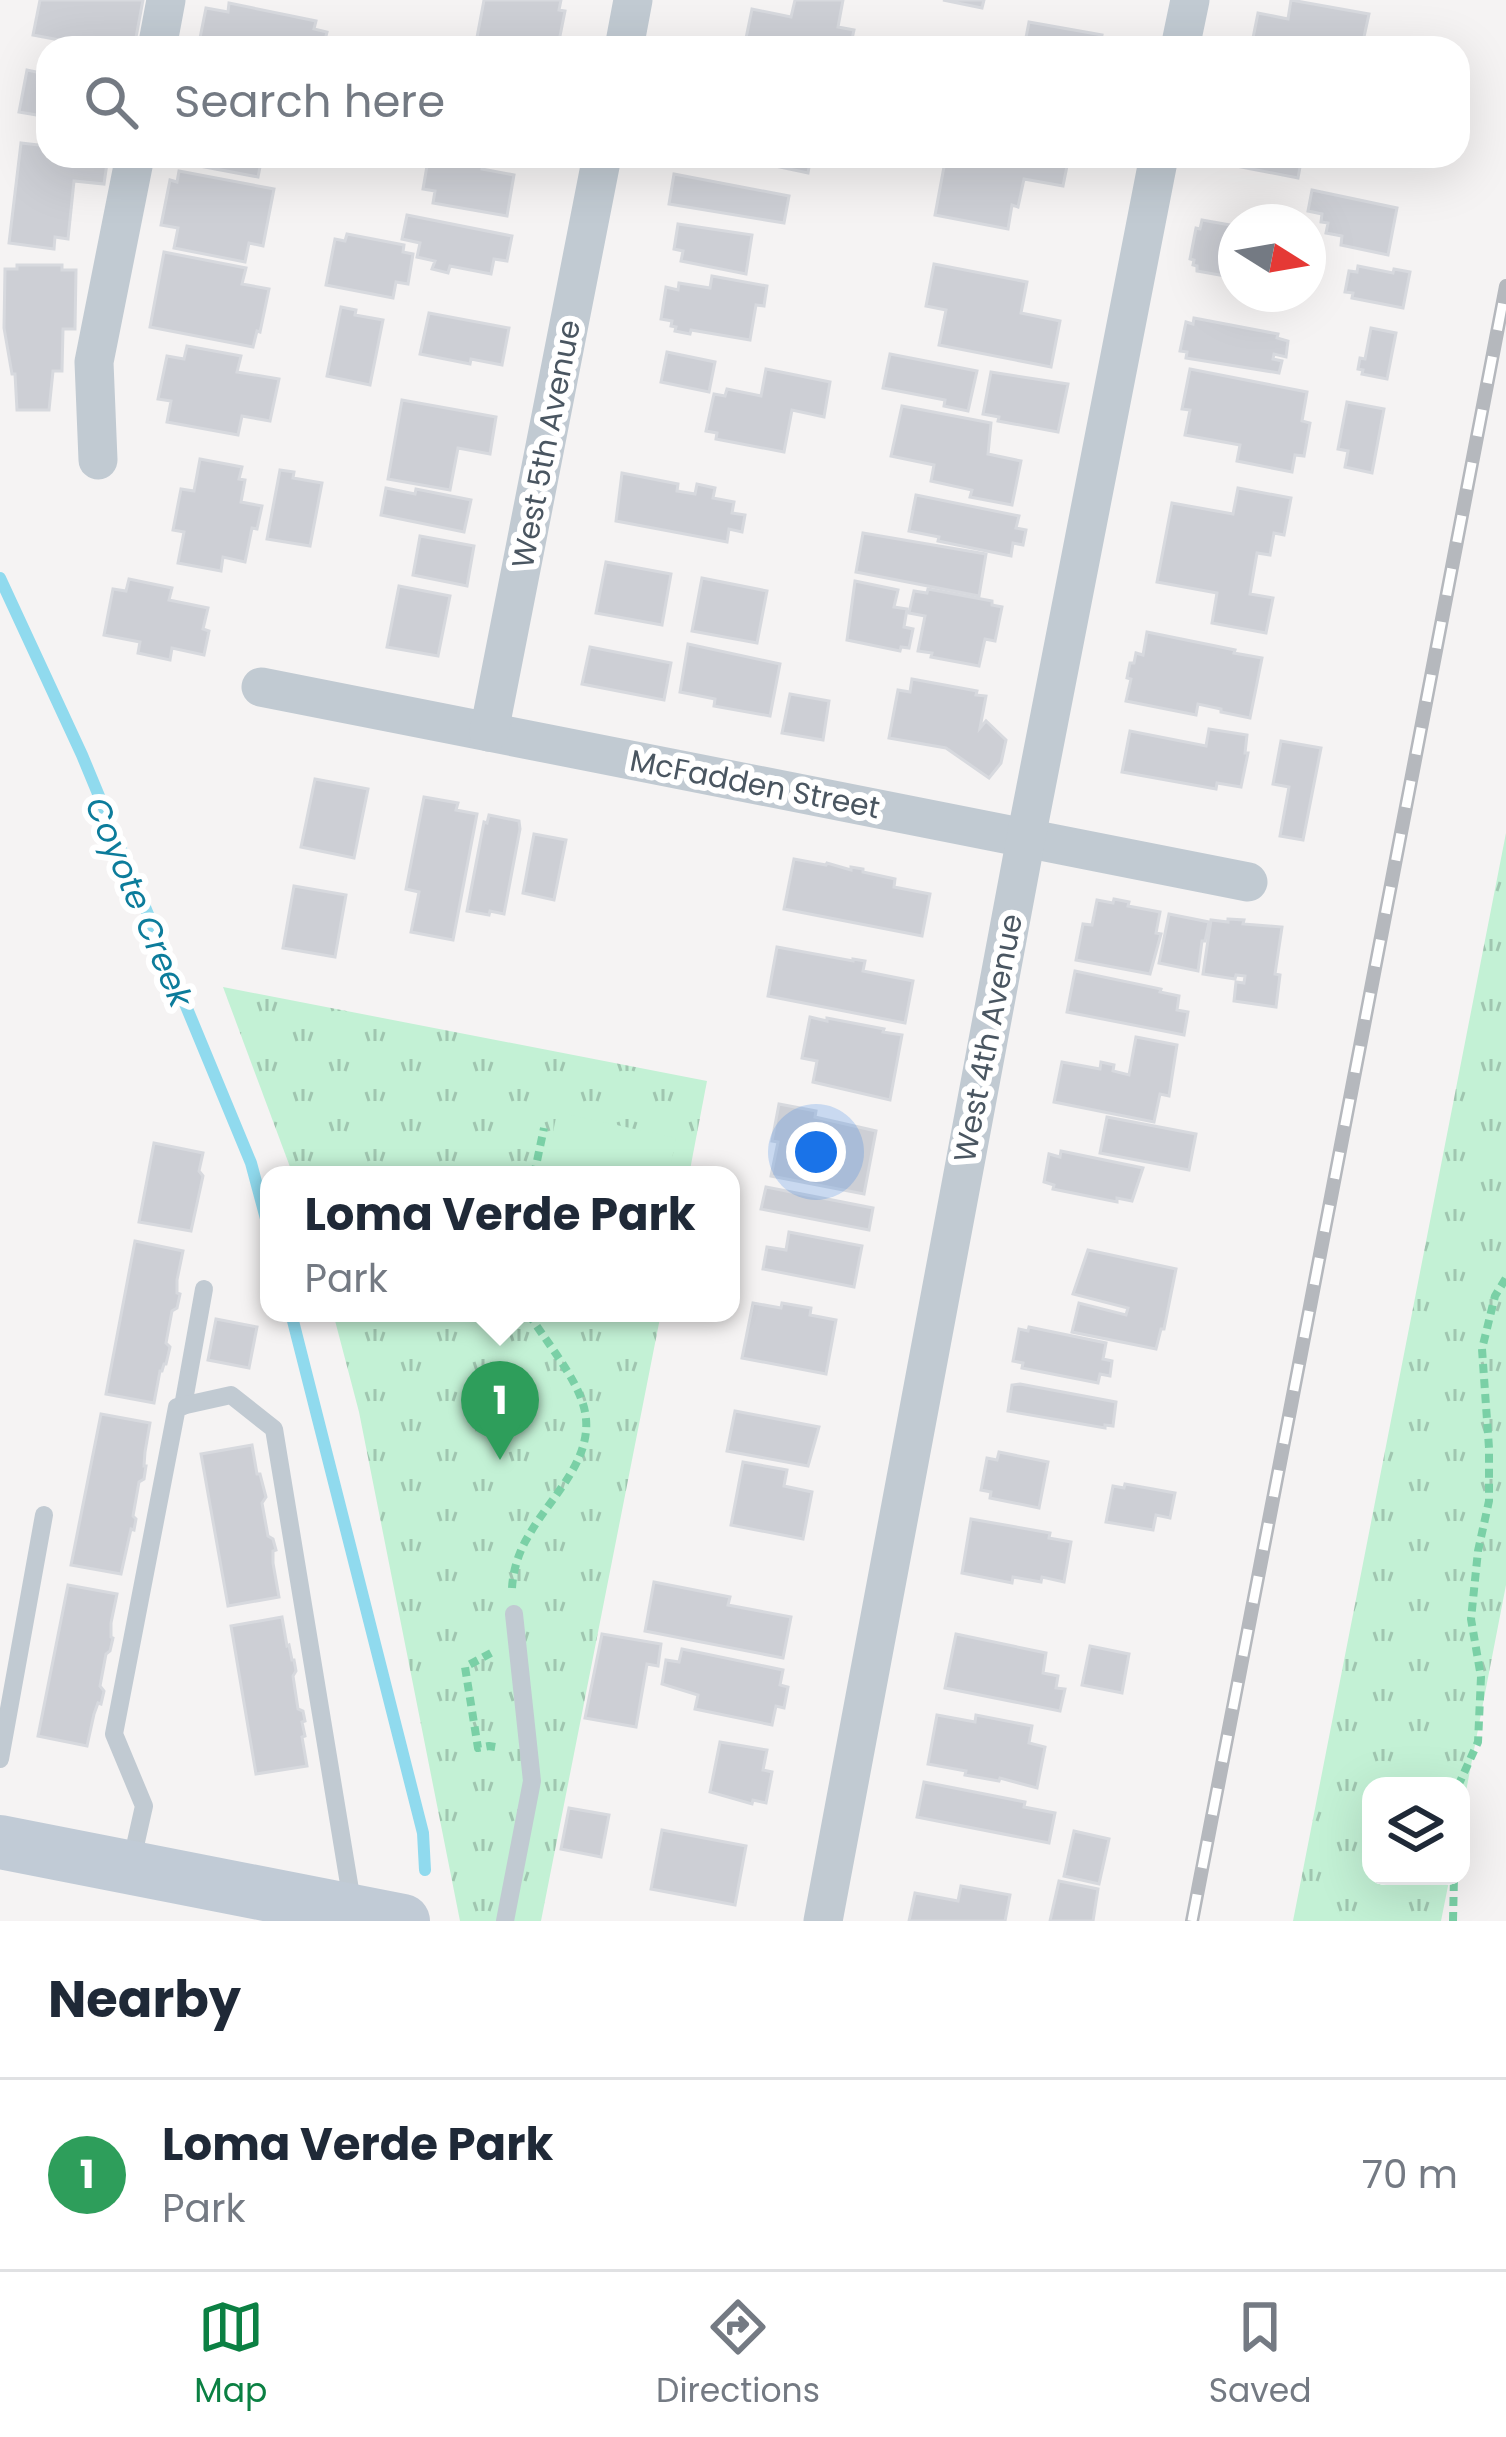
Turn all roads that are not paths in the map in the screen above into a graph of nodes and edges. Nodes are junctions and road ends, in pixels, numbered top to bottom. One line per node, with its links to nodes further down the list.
1 (166, 0): 4 (street)
2 (633, 0): 5 (street)
3 (1190, 0): 6 (street)
4 (159, 36)
5 (626, 36)
6 (1182, 36)
7 (133, 168): 10 (street)
8 (600, 168): 12 (street, West 5th Avenue)
9 (1157, 168): 13 (street, West 4th Avenue)
10 (98, 460)
11 (261, 687): 12 (street, McFadden Street)
12 (489, 732): 13 (street, McFadden Street)
13 (1026, 838): 14 (street, McFadden Street); 25 (street, West 4th Avenue)
14 (1248, 882)
15 (204, 1288): 16 (lane)
16 (183, 1406): 22 (lane); 23 (lane)
17 (44, 1515): 19 (lane)
18 (514, 1614): 24 (lane)
19 (5, 1703): 20 (lane)
20 (0, 1759)
21 (0, 1842): 22 (street)
22 (130, 1868): 23 (street)
23 (370, 1918)
24 (505, 1921)
25 (823, 1921)

